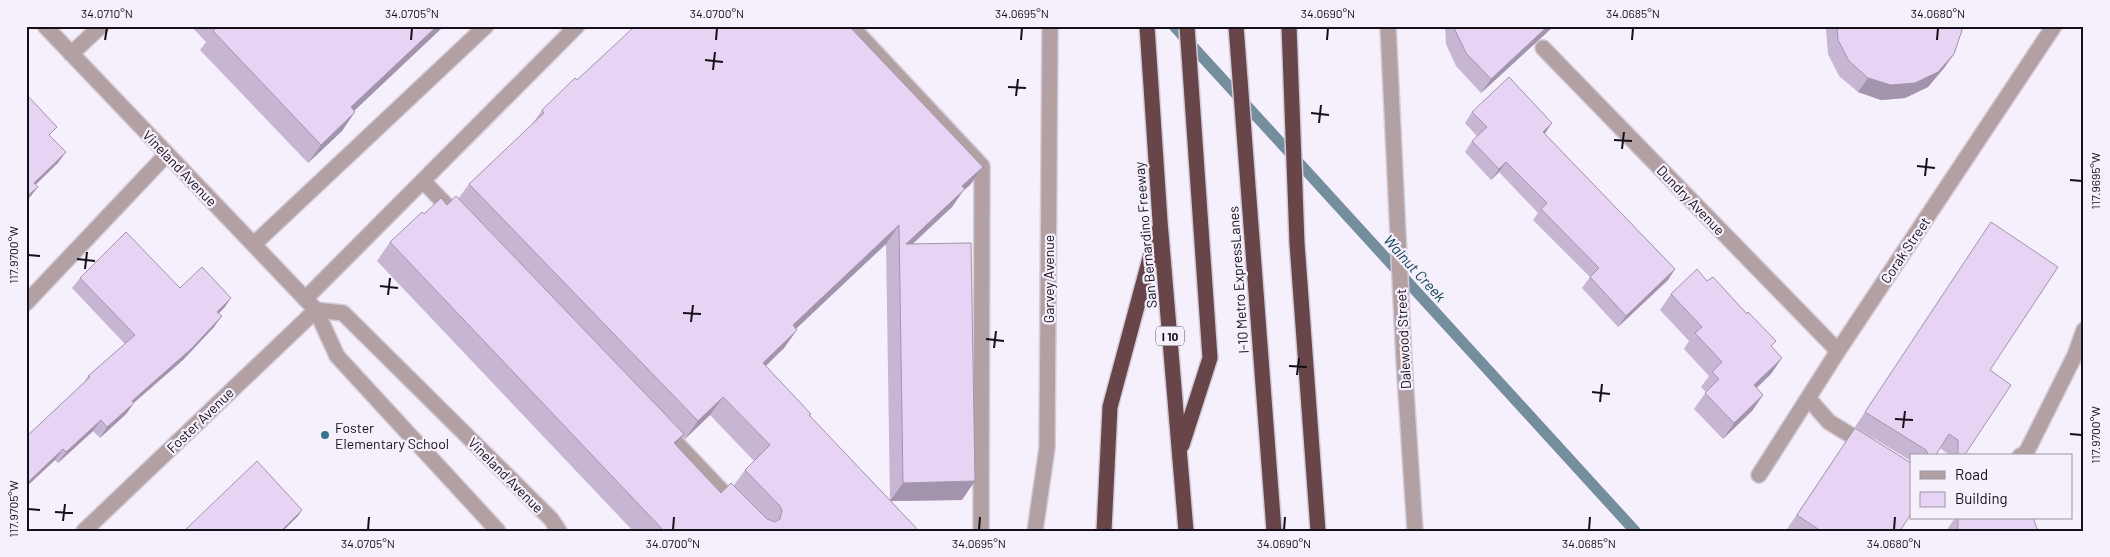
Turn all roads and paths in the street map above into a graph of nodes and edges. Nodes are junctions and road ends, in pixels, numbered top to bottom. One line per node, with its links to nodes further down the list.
1 (44, 26): 14 (street, Vineland Avenue)
2 (101, 26): 14 (street)
3 (486, 26): 19 (street)
4 (577, 26): 16 (street)
5 (851, 26): 35 (street)
6 (1050, 26): 36 (street, Garvey Avenue)
7 (1147, 26): 17 (highway, San Bernardino Freeway / I 10)
8 (1187, 26): 27 (highway)
9 (1236, 26): 39 (highway, I-10 Metro ExpressLanes)
10 (1289, 26): 40 (highway)
11 (1388, 26): 41 (street, Dalewood Street)
12 (2054, 26): 24 (street, Corak Street)
13 (1543, 48): 24 (street, Dundry Avenue)
14 (71, 54): 15 (street, Vineland Avenue)
15 (167, 154): 19 (street, Vineland Avenue); 21 (street)
16 (423, 181): 18 (street); 20 (street)
17 (1160, 221): 27 (highway, San Bernardino Freeway / I 10); 37 (highway)
18 (464, 224)
19 (254, 244): 20 (street, Vineland Avenue)
20 (305, 299): 22 (street, Vineland Avenue)
21 (26, 303)
22 (316, 310): 31 (street, Foster Avenue); 32 (street, Vineland Avenue); 33 (street, Vineland Avenue)
23 (2084, 330): 29 (street)
24 (1838, 351): 25 (street, Corak Street)
25 (1808, 398): 28 (street); 30 (street, Corak Street)
26 (651, 417): 34 (street)
27 (1180, 452): 38 (highway, San Bernardino Freeway / I 10)
28 (1878, 452)
29 (2024, 454)
30 (1759, 475)
31 (84, 531)
32 (498, 531)
33 (559, 531)
34 (760, 531)
35 (981, 531)
36 (1035, 531)
37 (1104, 531)
38 (1186, 531)
39 (1274, 531)
40 (1318, 531)
41 (1415, 531)

